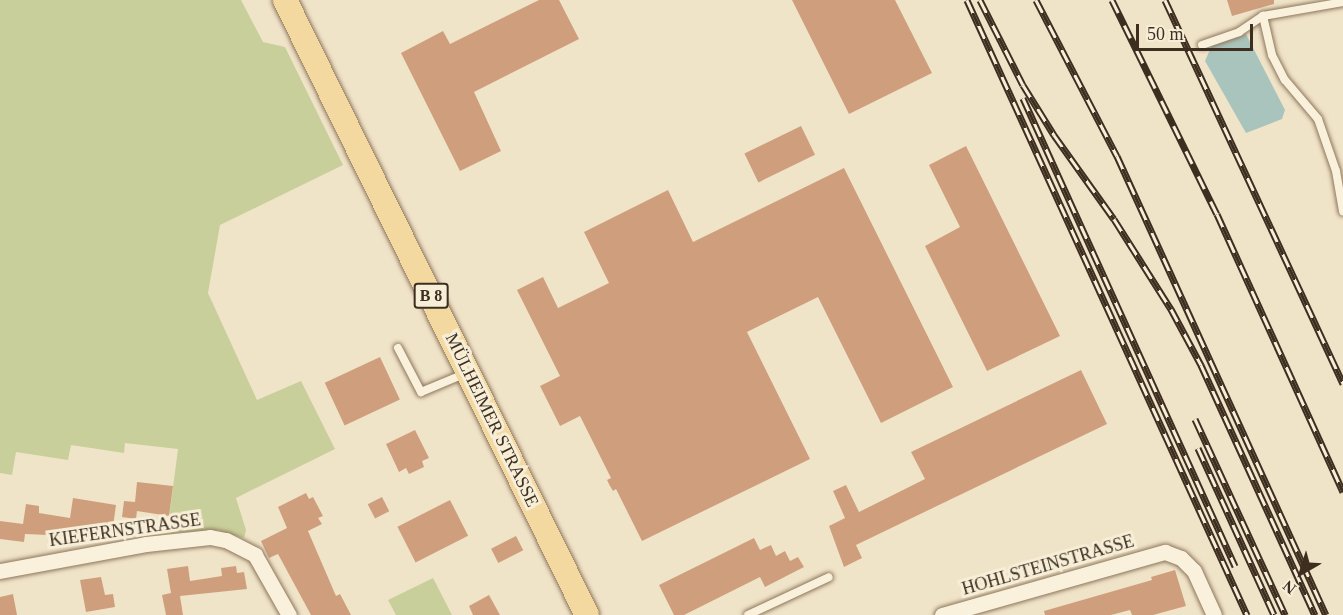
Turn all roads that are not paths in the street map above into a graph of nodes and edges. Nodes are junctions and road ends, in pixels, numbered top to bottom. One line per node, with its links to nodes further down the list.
1 (285, 0): 7 (main road, MÜLHEIMER STRASSE / B 8)
2 (1343, 2): 3 (lane)
3 (1263, 16): 4 (lane); 5 (lane)
4 (1202, 45)
5 (1343, 211)
6 (398, 348): 7 (lane)
7 (468, 372): 11 (main road, MÜLHEIMER STRASSE / B 8)
8 (0, 571): 10 (street, KIEFERNSTRASSE)
9 (829, 577): 12 (lane)
10 (289, 615)
11 (587, 615)
12 (748, 615)
13 (942, 615): 14 (street, HOHLSTEINSTRASSE)
14 (1214, 615)

